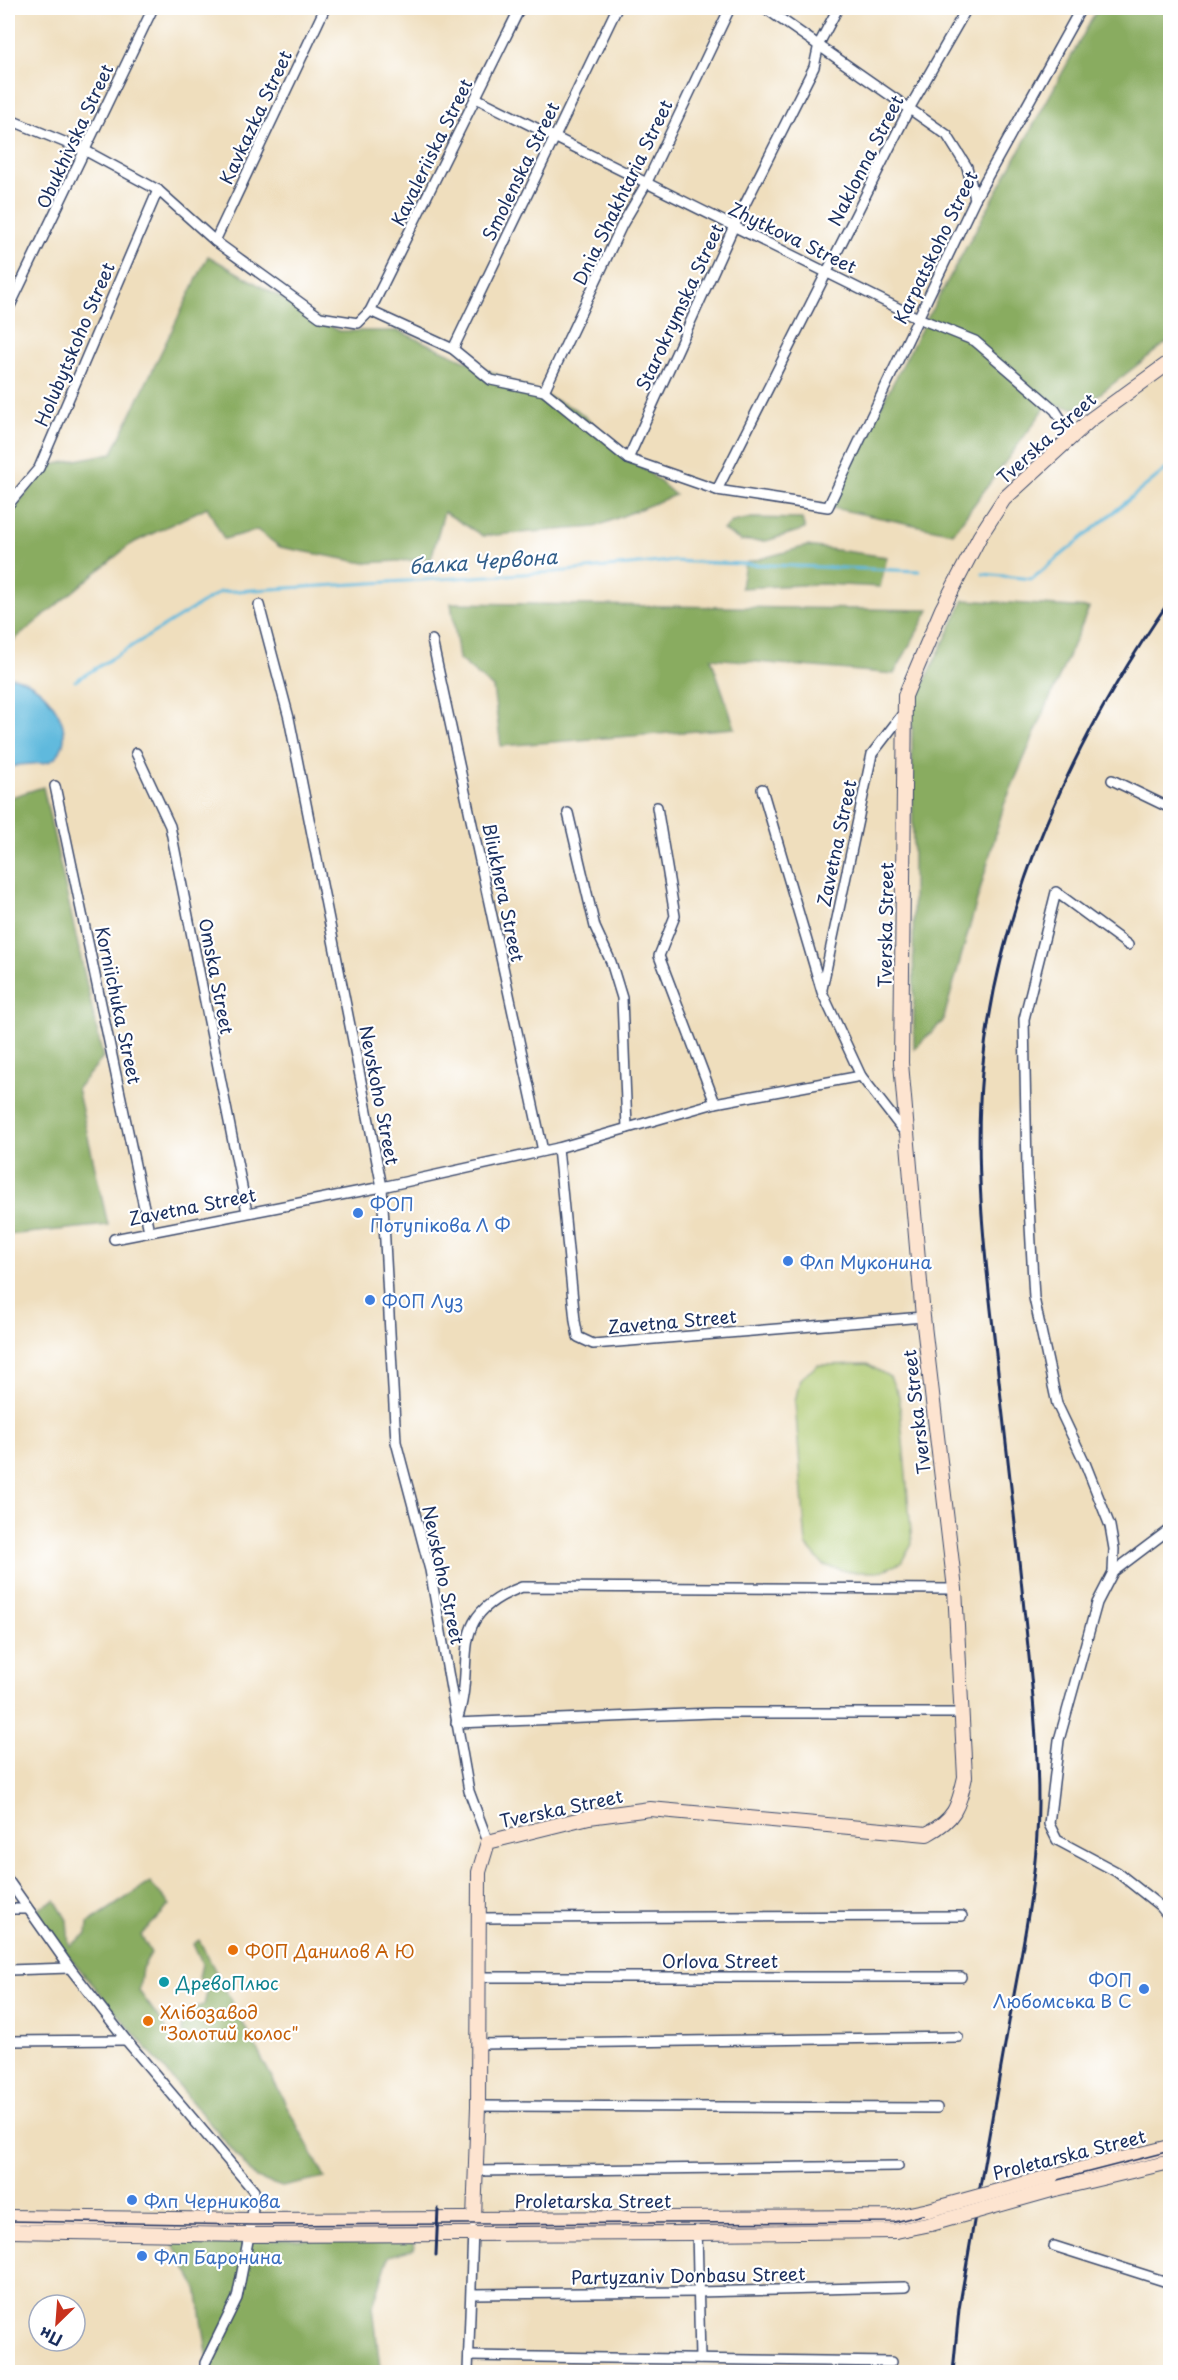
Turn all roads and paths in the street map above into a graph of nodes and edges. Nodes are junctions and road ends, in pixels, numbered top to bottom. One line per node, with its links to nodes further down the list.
1 (153, 8): 15 (street, Obukhivska Street)
2 (326, 8): 20 (street, Kavkazka Street)
3 (520, 8): 11 (street, Kavaleriiska Street)
4 (617, 8): 14 (street, Smolenska Street)
5 (730, 8): 16 (street, Dnia Shakhtaria Street)
6 (765, 8): 10 (street)
7 (838, 8): 10 (street, Starokrymska Street)
8 (967, 8): 12 (street, Naklonna Street)
9 (1081, 8): 18 (street, Karpatskoho Street)
10 (819, 44): 12 (street); 19 (street, Starokrymska Street)
11 (476, 98): 14 (street, Zhytkova Street); 23 (street, Kavaleriiska Street)
12 (909, 109): 18 (street); 21 (street, Naklonna Street)
13 (8, 119): 15 (street)
14 (555, 138): 16 (street, Zhytkova Street); 25 (street, Smolenska Street)
15 (86, 152): 17 (street); 22 (street, Obukhivska Street)
16 (646, 184): 19 (street, Zhytkova Street); 27 (street, Dnia Shakhtaria Street)
17 (158, 189): 20 (street); 31 (street, Holubytskoho Street)
18 (975, 199): 24 (street, Karpatskoho Street)
19 (734, 226): 21 (street, Zhytkova Street); 29 (street, Starokrymska Street)
20 (215, 241): 23 (street)
21 (827, 271): 24 (street, Zhytkova Street); 30 (street, Naklonna Street)
22 (8, 310)
23 (370, 311): 25 (street)
24 (918, 318): 28 (street, Zhytkova Street); 30 (street, Karpatskoho Street)
25 (453, 349): 27 (street)
26 (1170, 362): 28 (main road, Tverska Street)
27 (544, 391): 29 (street)
28 (1072, 435): 34 (main road, Tverska Street)
29 (628, 459): 30 (street)
30 (717, 490)
31 (8, 505)
32 (259, 605): 50 (street, Nevskoho Street)
33 (432, 640): 49 (street, Bliukhera Street)
34 (905, 711): 43 (street, Zavetna Street); 47 (main road, Tverska Street)
35 (136, 753): 51 (street, Omska Street)
36 (1112, 780): 40 (street)
37 (55, 786): 52 (street, Korniichuka Street)
38 (762, 789): 43 (street)
39 (657, 807): 45 (street)
40 (1170, 808)
41 (568, 813): 46 (street)
42 (1128, 945): 56 (street)
43 (822, 992): 44 (street)
44 (861, 1076): 45 (street, Zavetna Street); 47 (street)
45 (715, 1103): 46 (street, Zavetna Street)
46 (627, 1128): 48 (street, Zavetna Street)
47 (906, 1134): 54 (main road, Tverska Street)
48 (558, 1148): 49 (street, Zavetna Street); 54 (street, Zavetna Street)
49 (543, 1152): 50 (street, Zavetna Street)
50 (382, 1187): 51 (street, Zavetna Street); 59 (street, Nevskoho Street)
51 (247, 1212): 52 (street, Zavetna Street)
52 (149, 1230): 53 (street, Zavetna Street)
53 (114, 1239)
54 (923, 1317): 57 (main road, Tverska Street)
55 (1170, 1529): 56 (street)
56 (1113, 1572): 66 (street)
57 (956, 1589): 58 (main road, Tverska Street); 59 (street)
58 (963, 1713): 59 (street); 60 (main road, Tverska Street)
59 (456, 1723): 60 (street, Nevskoho Street)
60 (488, 1842): 65 (main road, Tverska Street)
61 (8, 1880): 63 (street)
62 (8, 1909): 63 (street)
63 (26, 1909): 67 (street)
64 (962, 1916): 65 (street)
65 (480, 1918): 69 (main road, Tverska Street)
66 (1170, 1918)
67 (70, 1968): 68 (street); 72 (street)
68 (8, 1970)
69 (479, 1977): 70 (street, Orlova Street); 74 (main road, Tverska Street)
70 (961, 1977)
71 (958, 2037): 74 (street)
72 (126, 2040): 73 (street); 85 (street)
73 (8, 2041)
74 (479, 2044): 75 (main road, Tverska Street)
75 (478, 2106): 76 (street); 80 (main road, Tverska Street)
76 (937, 2108)
77 (1170, 2147): 81 (main road, Proletarska Street)
78 (1170, 2162): 81 (main road, Proletarska Street)
79 (898, 2166): 80 (street)
80 (476, 2171): 84 (main road, Tverska Street)
81 (1054, 2183): 83 (main road, Proletarska Street, bridge); 87 (main road, Proletarska Street, bridge)
82 (8, 2217): 85 (main road, Proletarska Street)
83 (696, 2218): 84 (main road, Proletarska Street); 87 (street)
84 (474, 2219): 85 (main road, Proletarska Street); 89 (street, Tverska Street)
85 (252, 2220): 88 (street)
86 (8, 2232): 88 (main road, Proletarska Street)
87 (697, 2233): 89 (main road, Proletarska Street); 93 (street)
88 (249, 2235): 89 (main road, Proletarska Street); 98 (street)
89 (473, 2235): 94 (street, Tverska Street)
90 (1054, 2246): 91 (street)
91 (1170, 2283)
92 (905, 2287): 93 (street, Partyzaniv Donbasu Street)
93 (697, 2292): 94 (street, Partyzaniv Donbasu Street); 96 (street)
94 (472, 2294): 95 (street, Tverska Street)
95 (469, 2356): 96 (street); 99 (street, Tverska Street)
96 (700, 2359): 97 (street)
97 (891, 2362)
98 (205, 2373)
99 (468, 2373)

